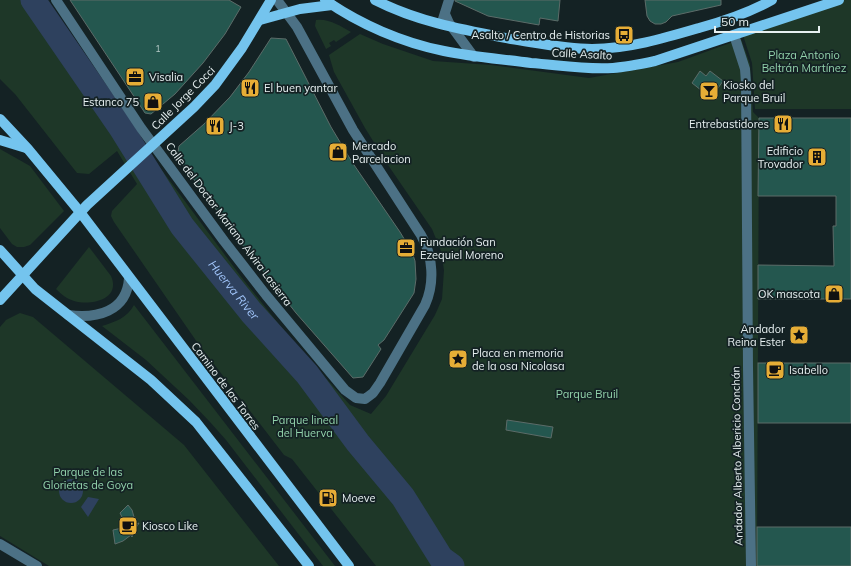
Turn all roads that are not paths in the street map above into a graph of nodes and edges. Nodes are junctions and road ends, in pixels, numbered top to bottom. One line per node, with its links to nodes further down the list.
1 (56, 0): 18 (street)
2 (271, 0): 11 (main road, Calle Jorge Cocci)
3 (276, 0): 9 (street, Calle del Doctor Mariano Alvira Lasierra)
4 (375, 0): 12 (main road, Calle Asalto)
5 (449, 0): 10 (street)
6 (772, 0): 13 (main road, Calle Asalto)
7 (839, 0): 14 (main road, Calle Asalto)
8 (328, 3): 9 (main road); 15 (main road, Calle Asalto)
9 (286, 12): 11 (main road); 18 (street, Calle del Doctor Mariano Alvira Lasierra)
10 (445, 14): 12 (street); 13 (street)
11 (260, 20): 18 (main road, Calle Jorge Cocci)
12 (442, 25): 13 (main road, Calle Asalto)
13 (452, 28): 15 (street)
14 (734, 35): 15 (main road, Calle Asalto); 30 (street, Andador Alberto Albericio Conchán)
15 (474, 56)
16 (0, 119): 19 (main road, Camino de las Torres)
17 (0, 140): 19 (main road)
18 (150, 147): 20 (main road, Calle Jorge Cocci)
19 (28, 149): 20 (main road, Camino de las Torres)
20 (80, 212): 22 (main road); 23 (main road, Camino de las Torres)
21 (0, 250): 22 (main road)
22 (22, 276): 24 (main road); 25 (main road)
23 (129, 278): 25 (street); 29 (main road, Camino de las Torres)
24 (0, 300)
25 (68, 315): 28 (main road)
26 (0, 544): 27 (street)
27 (37, 566)
28 (309, 566)
29 (349, 566)
30 (751, 566)

